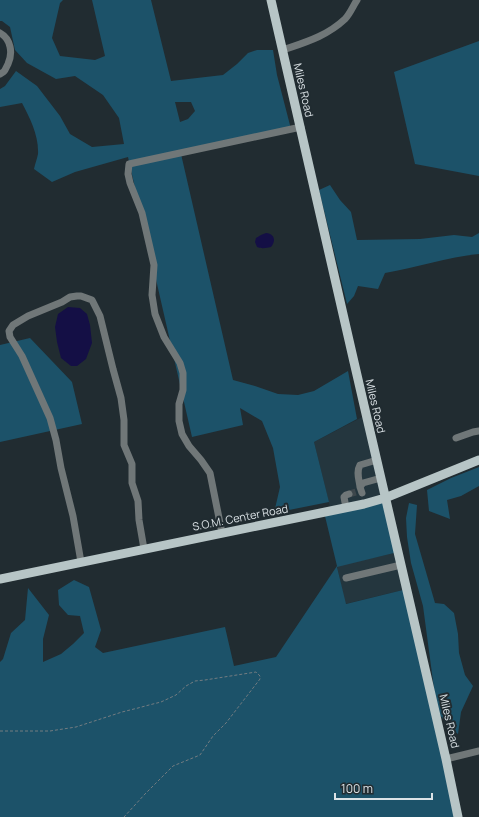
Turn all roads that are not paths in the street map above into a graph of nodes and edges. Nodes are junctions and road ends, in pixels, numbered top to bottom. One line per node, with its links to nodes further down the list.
1 (271, 0): 4 (main road, Miles Road)
2 (357, 0): 4 (street)
3 (0, 33): 5 (street)
4 (283, 50): 6 (main road, Miles Road)
5 (0, 74)
6 (300, 127): 9 (main road, Miles Road); 16 (street)
7 (479, 431): 8 (street)
8 (456, 438)
9 (376, 460): 11 (main road, Miles Road); 12 (street)
10 (479, 460): 13 (main road, S.O.M. Center Road)
11 (381, 478): 12 (street); 13 (main road, Miles Road)
12 (357, 491): 14 (street); 15 (street)
13 (386, 498): 14 (main road, S.O.M. Center Road); 19 (main road, Miles Road)
14 (364, 504): 15 (main road, S.O.M. Center Road)
15 (346, 508): 16 (main road, S.O.M. Center Road)
16 (222, 533): 17 (main road, S.O.M. Center Road)
17 (144, 549): 18 (main road, S.O.M. Center Road); 18 (street)
18 (81, 562): 21 (main road, S.O.M. Center Road)
19 (401, 565): 20 (street); 23 (main road, Miles Road)
20 (346, 578)
21 (0, 579)
22 (479, 751): 23 (street)
23 (446, 759): 24 (main road, Miles Road)
24 (458, 817)

